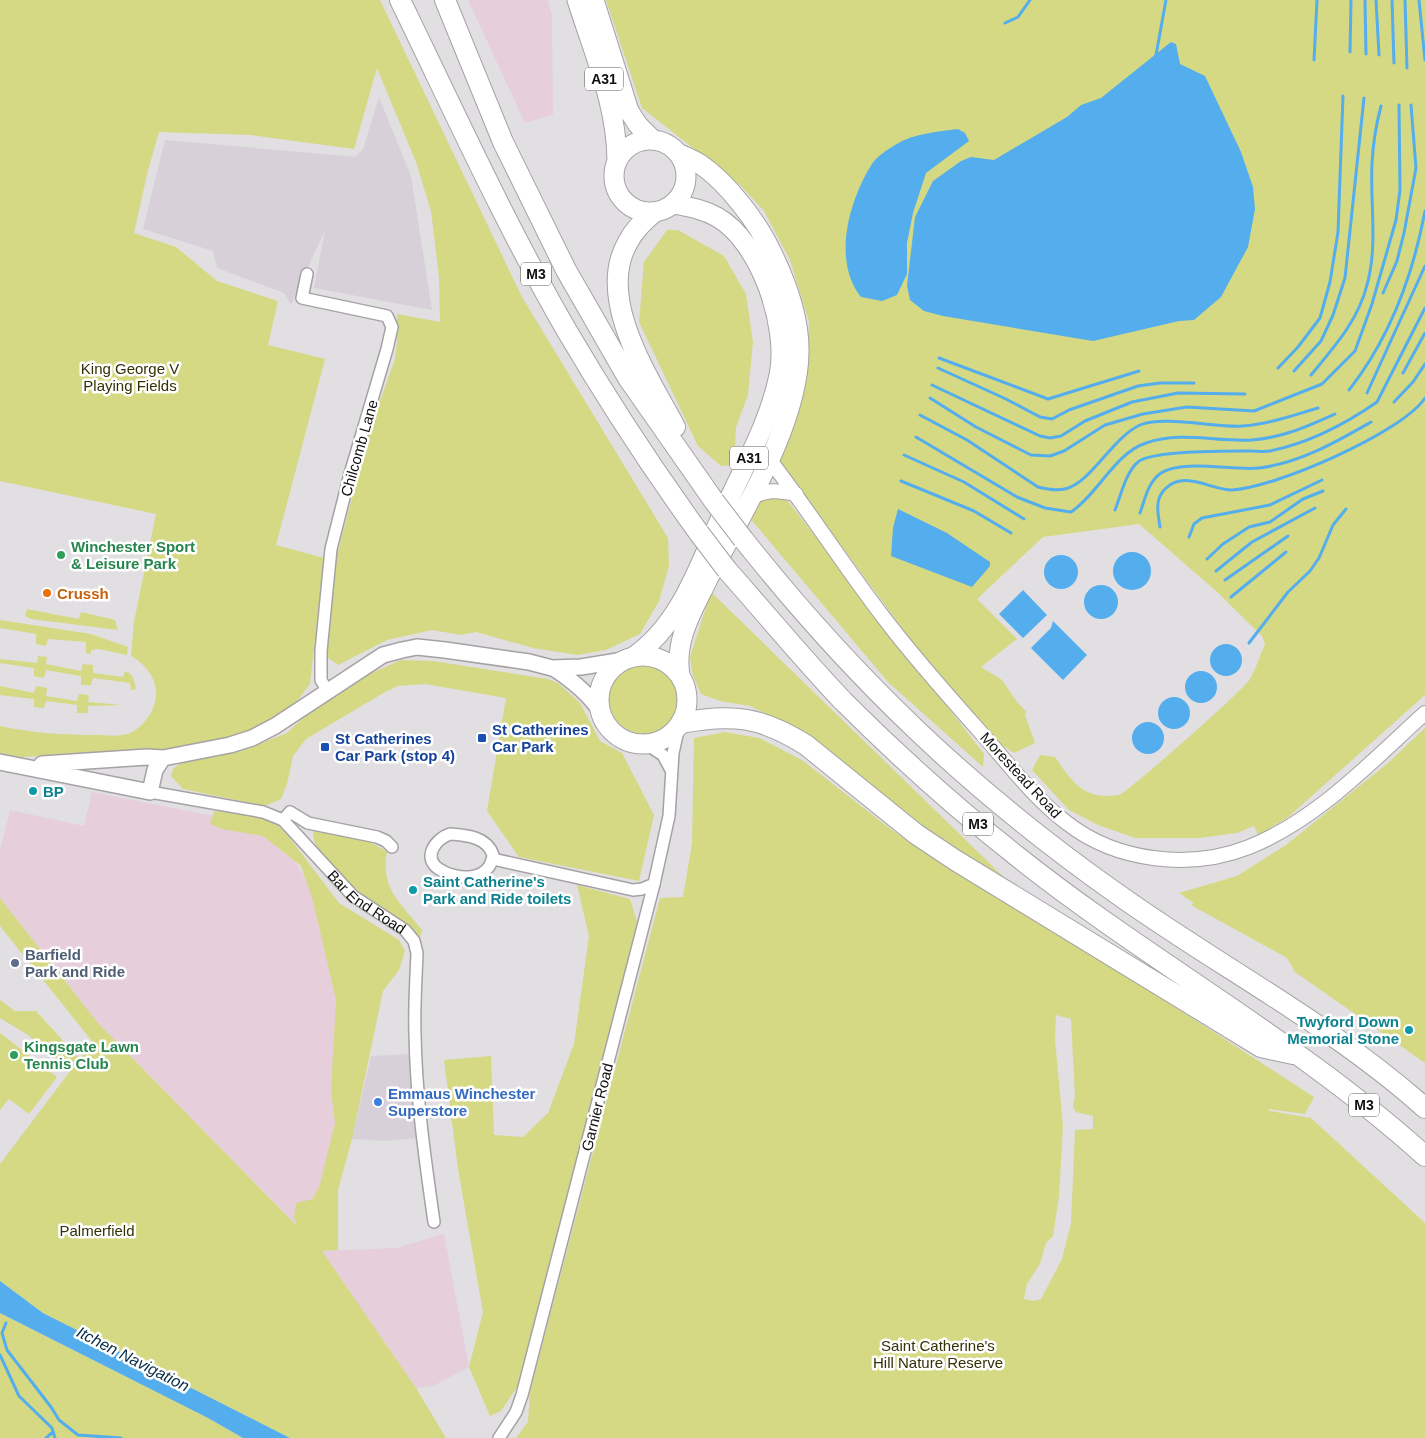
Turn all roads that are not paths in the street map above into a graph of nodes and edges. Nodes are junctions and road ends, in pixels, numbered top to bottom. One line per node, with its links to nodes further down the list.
1 (400, 0): 32 (highway, M3, bridge)
2 (445, 0): 14 (highway, M3)
3 (577, 0): 7 (highway, A31)
4 (594, 0): 5 (highway, A31)
5 (653, 140): 6 (highway); 7 (highway)
6 (680, 154): 8 (highway); 11 (highway, A31)
7 (617, 162): 9 (highway)
8 (674, 204): 9 (highway); 15 (highway, A31)
9 (653, 213): 14 (highway, M3)
10 (307, 274): 18 (street, Chilcomb Lane)
11 (769, 459): 12 (street, Morestead Road); 13 (highway, A31)
12 (796, 494): 13 (street); 20 (street, Morestead Road)
13 (749, 499): 17 (highway, A31)
14 (714, 501): 33 (highway, M3, bridge)
15 (628, 659): 16 (main road); 17 (highway); 19 (highway)
16 (552, 668): 18 (main road); 19 (main road)
17 (680, 675): 21 (highway)
18 (327, 690): 23 (main road)
19 (601, 712): 22 (highway)
20 (1425, 713)
21 (680, 724): 22 (highway); 26 (street, Garnier Road); 32 (highway, M3)
22 (646, 744): 26 (street)
23 (163, 758): 25 (main road); 27 (main road)
24 (0, 762): 25 (main road, Bar End Road)
25 (31, 767): 27 (main road, Bar End Road)
26 (671, 770): 31 (street, Garnier Road)
27 (150, 792): 28 (street, Bar End Road)
28 (286, 816): 29 (street); 35 (street, Bar End Road)
29 (392, 847)
30 (493, 859): 30 (street); 31 (street)
31 (654, 884): 36 (street, Garnier Road)
32 (1301, 1056): 34 (highway, M3)
33 (1425, 1108)
34 (1425, 1156)
35 (434, 1222)
36 (499, 1438)

